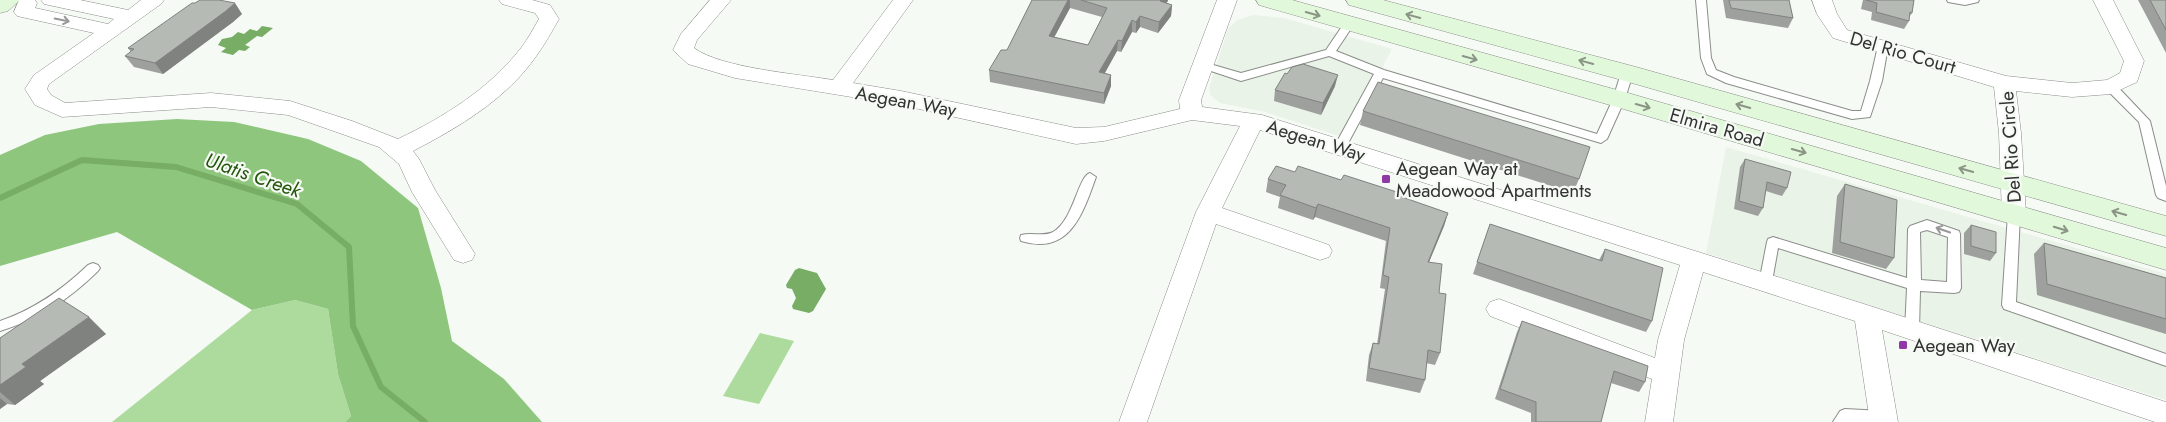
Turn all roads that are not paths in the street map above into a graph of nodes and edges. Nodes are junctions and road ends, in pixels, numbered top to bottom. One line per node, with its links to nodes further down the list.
1 (51, 0): 15 (street)
2 (154, 0): 15 (street)
3 (721, 0): 25 (street, Aegean Way)
4 (903, 0): 25 (street)
5 (1227, 0): 20 (street)
6 (1267, 0): 16 (main road, Elmira Road, one-way to 16)
7 (1357, 0): 22 (main road, Elmira Road, one-way to 7)
8 (1702, 0): 18 (lane)
9 (1822, 0): 18 (street, Del Rio Court)
10 (1952, 0): 11 (lane)
11 (1974, 0)
12 (2103, 0): 24 (street, Del Rio Circle)
13 (518, 1): 30 (street)
14 (14, 2): 17 (street, one-way to 17)
15 (129, 16): 17 (street)
16 (1349, 24): 19 (lane); 26 (main road, Elmira Road, one-way to 26)
17 (109, 30): 30 (street)
18 (1883, 46): 23 (street, Del Rio Court)
19 (1330, 52): 20 (lane); 21 (lane)
20 (1203, 66): 27 (street)
21 (1380, 73): 26 (lane); 29 (lane)
22 (1627, 73): 26 (lane); 32 (main road, Elmira Road, one-way to 22)
23 (2004, 83): 24 (street, Del Rio Circle); 32 (street, Del Rio Circle)
24 (2111, 87): 33 (lane)
25 (838, 89): 27 (street, Aegean Way)
26 (1619, 99): 35 (main road, Elmira Road, one-way to 35)
27 (1192, 113): 28 (street, Aegean Way)
28 (1254, 120): 29 (street, Aegean Way); 34 (street)
29 (1340, 147): 41 (street, Aegean Way)
30 (396, 150): 39 (street)
31 (1090, 177): 37 (lane)
32 (2013, 183): 35 (street, Del Rio Circle); 36 (main road, Elmira Road, one-way to 32)
33 (2166, 197)
34 (1208, 212): 38 (street); 53 (street)
35 (2014, 214): 40 (main road, Elmira Road, one-way to 40); 49 (lane)
36 (2166, 226)
37 (1026, 238)
38 (1320, 251)
39 (464, 254)
40 (2166, 259)
41 (1694, 260): 43 (street, Aegean Way); 50 (street)
42 (93, 268): 47 (lane)
43 (1766, 283): 44 (lane); 46 (street, Aegean Way)
44 (1914, 285): 44 (lane, one-way to 44); 48 (lane)
45 (1499, 309): 50 (street)
46 (1868, 315): 48 (street, Aegean Way); 52 (street)
47 (0, 326)
48 (1912, 330): 51 (street, Aegean Way)
49 (2166, 360)
50 (1666, 373): 54 (street)
51 (2166, 414)
52 (1883, 419): 55 (lane)
53 (1133, 422)
54 (1659, 422)
55 (1840, 422)

